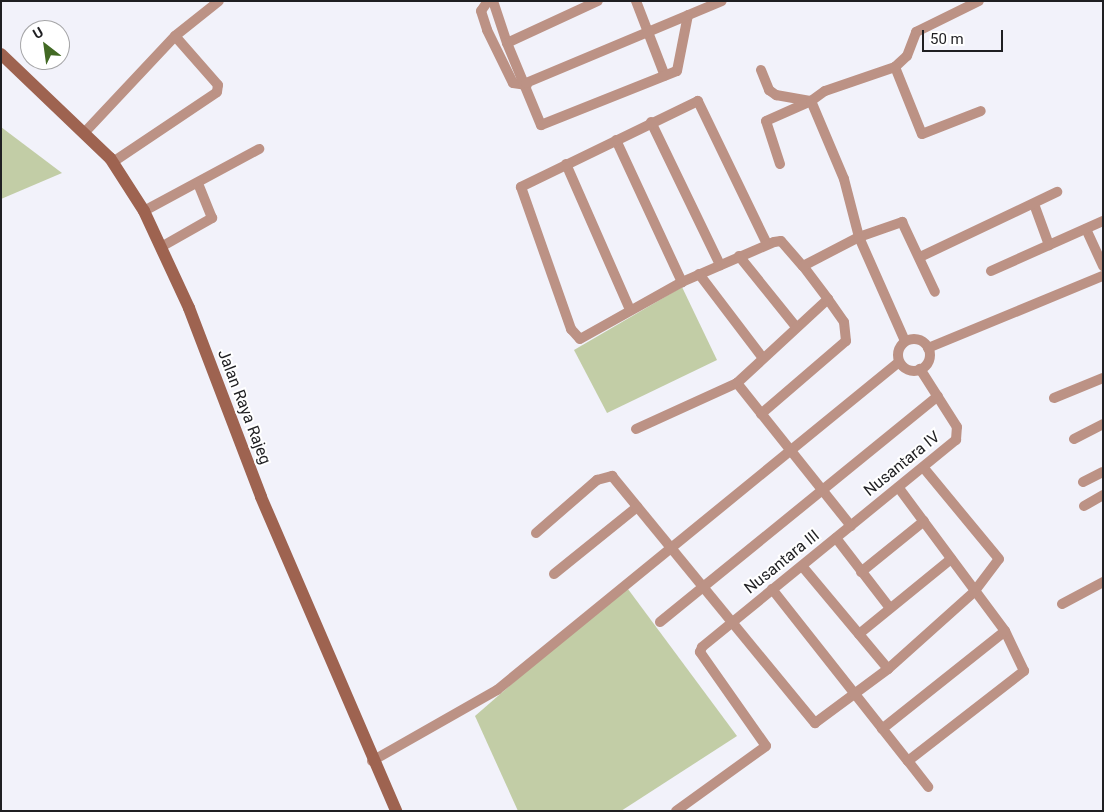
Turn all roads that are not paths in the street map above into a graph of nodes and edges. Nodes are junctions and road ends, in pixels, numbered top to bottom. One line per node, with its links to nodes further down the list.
1 (219, 1): 10 (street)
2 (488, 1): 16 (street)
3 (493, 1): 11 (street)
4 (598, 1): 11 (street)
5 (636, 1): 9 (street)
6 (722, 1): 8 (street)
7 (979, 1): 13 (street)
8 (688, 15): 9 (street); 15 (street)
9 (646, 32): 15 (street); 16 (street)
10 (175, 36): 20 (street); 23 (street)
11 (507, 43): 16 (street)
12 (1, 54): 20 (main road, Jalan Raya Rajeg)
13 (895, 67): 17 (street); 18 (street)
14 (761, 70): 17 (street)
15 (664, 76): 16 (street)
16 (527, 84)
17 (811, 101): 25 (street); 32 (street)
18 (981, 111)
19 (651, 122): 21 (street); 33 (street); 38 (street)
20 (85, 132): 23 (main road, Jalan Raya Rajeg)
21 (616, 140): 24 (street); 44 (street)
22 (259, 149): 26 (street)
23 (113, 162): 29 (main road, Jalan Raya Rajeg)
24 (566, 164): 47 (street); 47 (street)
25 (780, 164)
26 (198, 182): 29 (street); 35 (street)
27 (1057, 192): 28 (street)
28 (1034, 204): 34 (street); 37 (street)
29 (144, 211): 35 (main road, Jalan Raya Rajeg)
30 (1103, 221): 31 (street)
31 (1086, 229): 34 (street); 40 (street)
32 (859, 237): 37 (street); 39 (street); 49 (street)
33 (767, 244): 36 (street); 39 (street)
34 (1049, 245): 41 (street)
35 (161, 247): 93 (main road, Jalan Raya Rajeg)
36 (739, 256): 38 (street); 48 (street)
37 (920, 257): 45 (street)
38 (720, 265): 42 (street)
39 (803, 266): 46 (street)
40 (1103, 266)
41 (991, 271)
42 (699, 274): 44 (street); 51 (street)
43 (1103, 276): 50 (street)
44 (682, 282): 47 (street)
45 (935, 292)
46 (828, 299): 48 (street); 58 (street)
47 (630, 310)
48 (796, 327): 51 (street)
49 (905, 341): 50 (street); 52 (street)
50 (928, 348): 53 (street)
51 (762, 357): 55 (street)
52 (899, 362): 53 (street); 62 (street)
53 (920, 370): 56 (street, Nusantara IV)
54 (1102, 380): 57 (street)
55 (737, 383): 58 (street); 60 (street)
56 (938, 396): 63 (street, Nusantara IV); 67 (street)
57 (1054, 398)
58 (761, 414): 62 (street)
59 (1103, 424): 61 (street)
60 (636, 429)
61 (1074, 439)
62 (790, 450): 67 (street); 75 (street)
63 (923, 467): 66 (street, Nusantara IV); 83 (street)
64 (1103, 472): 65 (street)
65 (1083, 482)
66 (898, 487): 71 (street); 72 (street, Nusantara IV)
67 (822, 490): 72 (street); 81 (street)
68 (1103, 494): 69 (street)
69 (1084, 506)
70 (638, 507): 73 (street); 75 (street); 79 (street)
71 (924, 522): 76 (street); 78 (street)
72 (851, 526): 74 (street, Nusantara III)
73 (536, 532)
74 (836, 538): 77 (street, Nusantara III); 78 (street)
75 (670, 546): 81 (street); 93 (street)
76 (951, 559): 83 (street); 85 (street)
77 (802, 566): 82 (street, Nusantara III); 89 (street)
78 (862, 572): 85 (street)
79 (554, 574)
80 (1103, 582): 84 (street)
81 (703, 586): 86 (street); 87 (street)
82 (772, 589): 86 (street, Nusantara III); 91 (street)
83 (974, 592): 88 (street); 90 (street)
84 (1062, 604)
85 (890, 608): 89 (street)
86 (732, 621): 91 (street); 97 (street, Nusantara III)
87 (660, 622)
88 (1005, 632): 92 (street); 94 (street)
89 (859, 634): 90 (street)
90 (888, 669): 91 (street)
91 (855, 695): 92 (street)
92 (882, 729): 94 (street)
93 (372, 761): 96 (main road, Jalan Raya Rajeg)
94 (908, 761): 95 (street)
95 (928, 787)
96 (396, 811)
97 (676, 811)

